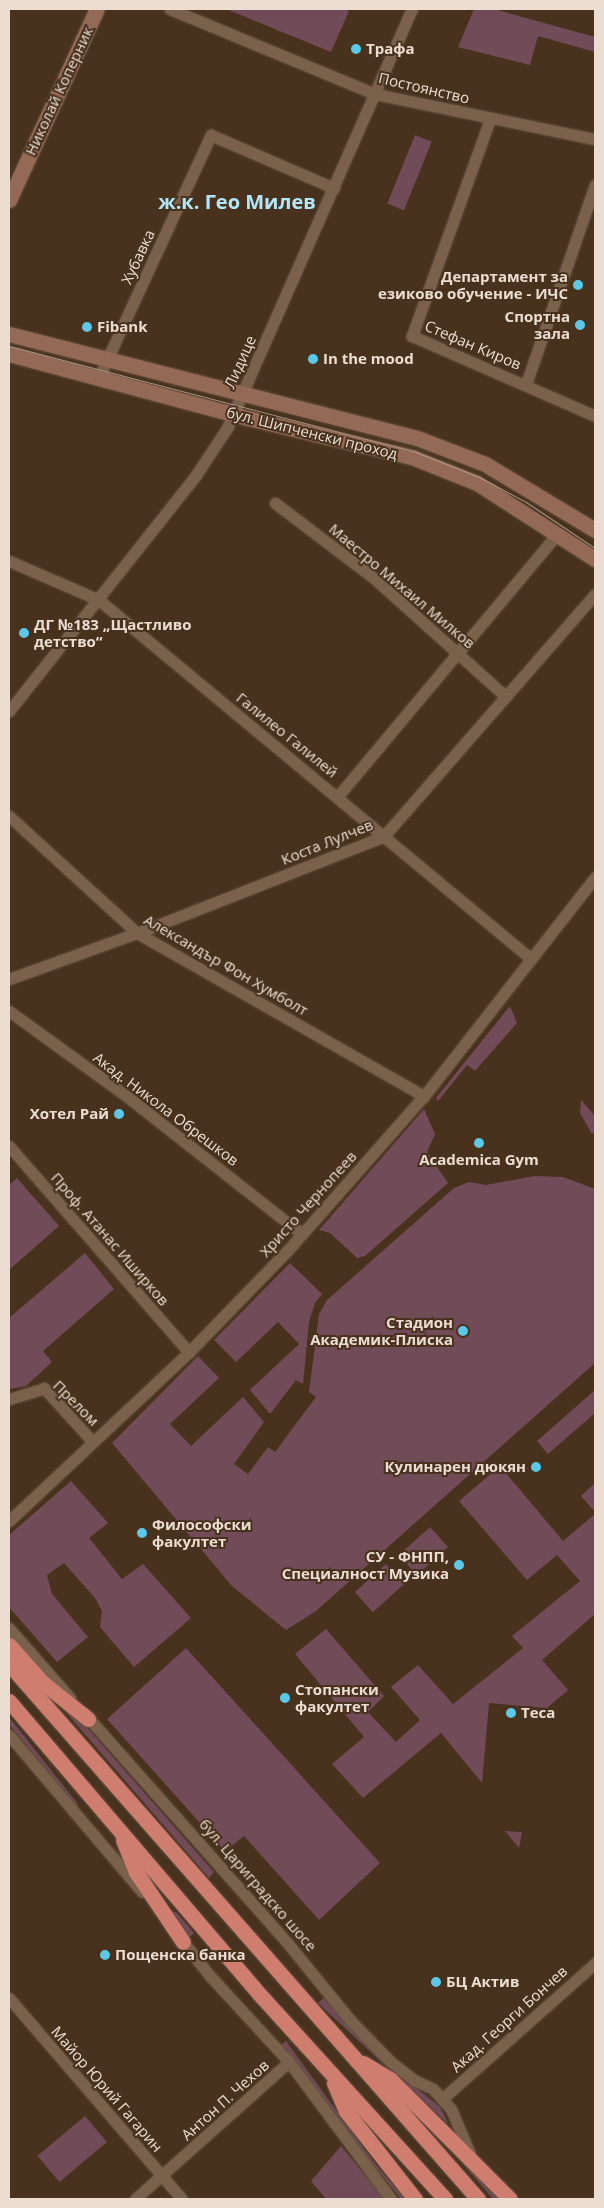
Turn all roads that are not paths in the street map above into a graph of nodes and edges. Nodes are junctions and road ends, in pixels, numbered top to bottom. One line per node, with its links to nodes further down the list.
1 (97, 9): 9 (main road, Николай Коперник)
2 (170, 9): 4 (street, Постоянство)
3 (412, 9): 4 (street, Лидице)
4 (375, 94): 5 (street, Постоянство); 8 (street, Лидице)
5 (490, 119): 6 (street, Постоянство); 14 (street, Стефан Киров)
6 (595, 139)
7 (595, 185): 14 (street)
8 (334, 188): 12 (street, Хубавка); 15 (street, Лидице)
9 (9, 200)
10 (9, 334): 12 (main road, бул. Шипченски проход)
11 (9, 354): 13 (main road, бул. Шипченски проход)
12 (107, 359): 13 (street, Хубавка); 15 (main road, бул. Шипченски проход)
13 (98, 377): 16 (main road, бул. Шипченски проход)
14 (526, 384): 17 (street, Стефан Киров)
15 (243, 394): 16 (street, Лидице); 19 (main road, бул. Шипченски проход)
16 (234, 414): 20 (main road, бул. Шипченски проход); 24 (street, Лидице)
17 (595, 416)
18 (275, 502): 25 (street, Маестро Михаил Милков)
19 (595, 530)
20 (558, 533): 21 (main road, бул. Шипченски проход); 25 (street)
21 (595, 559)
22 (9, 561): 24 (street, Галилео Галилей)
23 (595, 594): 26 (street, Коста Лулчев)
24 (99, 600): 27 (street, Лидице); 28 (street, Галилео Галилей)
25 (460, 654): 26 (street, Маестро Михаил Милков); 28 (street)
26 (506, 697): 30 (street, Коста Лулчев)
27 (9, 710)
28 (338, 796): 30 (street, Галилео Галилей)
29 (9, 816): 32 (street, Александър Фон Хумболт)
30 (384, 836): 32 (street, Коста Лулчев); 33 (street, Галилео Галилей)
31 (595, 877): 33 (street, Христо Чернопеев)
32 (138, 933): 34 (street, Коста Лулчев); 36 (street, Александър Фон Хумболт)
33 (530, 958): 36 (street, Христо Чернопеев)
34 (9, 979)
35 (9, 1011): 38 (street, Акад. Никола Обрешков)
36 (424, 1096): 38 (street, Христо Чернопеев)
37 (9, 1146): 39 (street, Проф. Атанас Иширков)
38 (302, 1234): 39 (street, Христо Чернопеев)
39 (189, 1352): 41 (street, Христо Чернопеев)
40 (9, 1399): 41 (street, Прелом)
41 (93, 1442): 42 (street, Христо Чернопеев)
42 (9, 1520)
43 (9, 1628): 47 (street, бул. Цариградско шосе)
44 (9, 1645): 47 (highway)
45 (9, 1664): 53 (highway)
46 (9, 1701): 49 (highway)
47 (88, 1719): 56 (street, бул. Цариградско шосе)
48 (9, 1734): 50 (street)
49 (117, 1828): 50 (highway); 55 (highway)
50 (183, 1942): 54 (street)
51 (595, 1963): 56 (street, Акад. Георги Бончев)
52 (9, 1998): 58 (street, Майор Юрий Гагарин)
53 (350, 2055): 57 (highway); 64 (highway)
54 (289, 2062): 58 (street, Антон П. Чехов); 61 (street)
55 (330, 2072): 62 (highway); 63 (highway)
56 (442, 2098): 57 (street, бул. Цариградско шосе)
57 (475, 2162): 65 (highway)
58 (162, 2176): 59 (street, Антон П. Чехов); 60 (street, Майор Юрий Гагарин)
59 (135, 2199)
60 (182, 2199)
61 (391, 2199)
62 (415, 2199)
63 (445, 2199)
64 (478, 2199)
65 (510, 2199)

